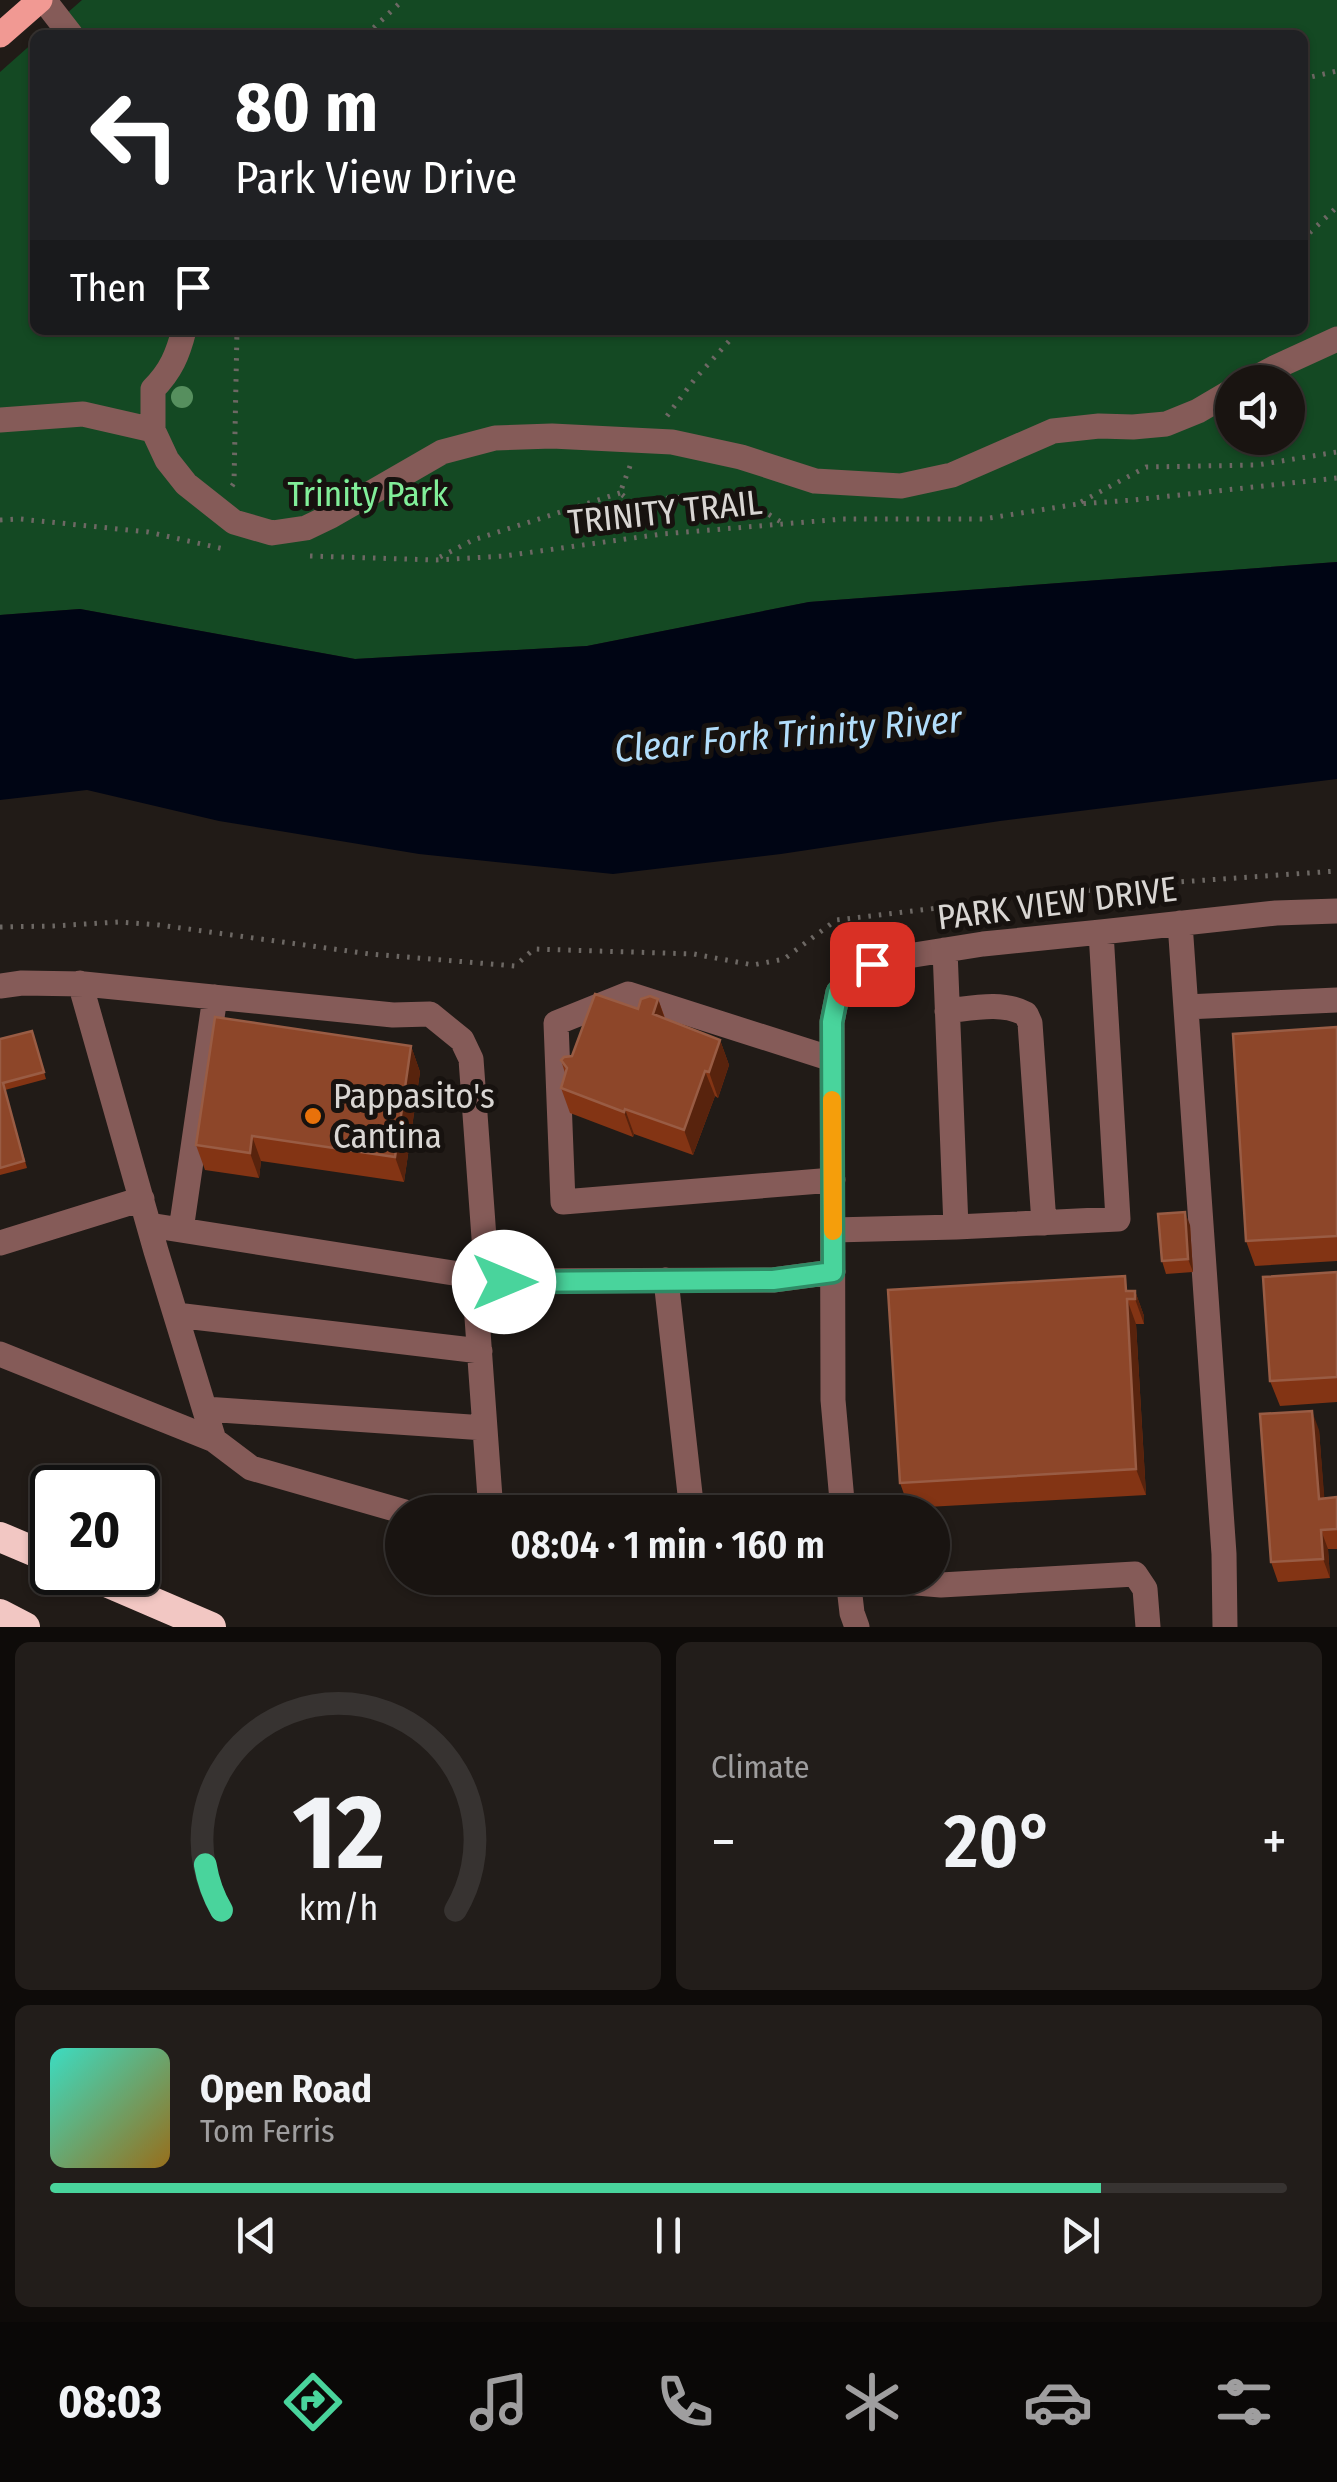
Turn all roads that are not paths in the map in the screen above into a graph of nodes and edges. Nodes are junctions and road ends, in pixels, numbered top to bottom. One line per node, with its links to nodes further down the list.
1 (42, 0): 2 (street); 3 (main road)
2 (68, 30)
3 (0, 35)
4 (183, 335): 9 (street)
5 (1337, 339): 6 (street)
6 (1283, 365)
7 (1215, 402): 9 (street)
8 (0, 420): 9 (street)
9 (152, 430)
10 (1337, 911): 11 (street, PARK VIEW DRIVE)
11 (1180, 924): 12 (street, PARK VIEW DRIVE); 18 (street)
12 (1102, 932): 13 (street, PARK VIEW DRIVE); 23 (street)
13 (945, 950): 19 (street); 20 (street, PARK VIEW DRIVE)
14 (80, 983): 15 (street); 16 (street); 22 (street)
15 (0, 986)
16 (215, 997): 26 (street); 30 (street)
17 (1337, 1000): 18 (street)
18 (1186, 1007): 52 (street)
19 (947, 1011): 23 (street); 25 (street)
20 (832, 1059): 21 (street, PARK VIEW DRIVE); 21 (street)
21 (833, 1180): 27 (street, PARK VIEW DRIVE)
22 (142, 1199): 24 (street); 28 (street)
23 (1044, 1222): 25 (street)
24 (149, 1225): 26 (street); 32 (street)
25 (956, 1226): 27 (street)
26 (181, 1230): 30 (street)
27 (832, 1230): 29 (street, PARK VIEW DRIVE)
28 (0, 1242)
29 (833, 1272): 31 (street); 40 (street, PARK VIEW DRIVE)
30 (481, 1277): 31 (street); 33 (street)
31 (666, 1280): 39 (street)
32 (176, 1315): 33 (street); 35 (street)
33 (480, 1351): 36 (street)
34 (0, 1354): 37 (street)
35 (205, 1409): 36 (street); 37 (street)
36 (485, 1428): 38 (street)
37 (214, 1440): 41 (street)
38 (490, 1495)
39 (690, 1495)
40 (841, 1495)
41 (385, 1506)
42 (0, 1537): 43 (highway)
43 (30, 1550)
44 (950, 1584): 51 (street)
45 (137, 1595): 49 (highway)
46 (852, 1595): 50 (street)
47 (0, 1614): 48 (highway)
48 (25, 1627)
49 (211, 1627)
50 (857, 1627)
51 (1148, 1627)
52 (1225, 1627)

